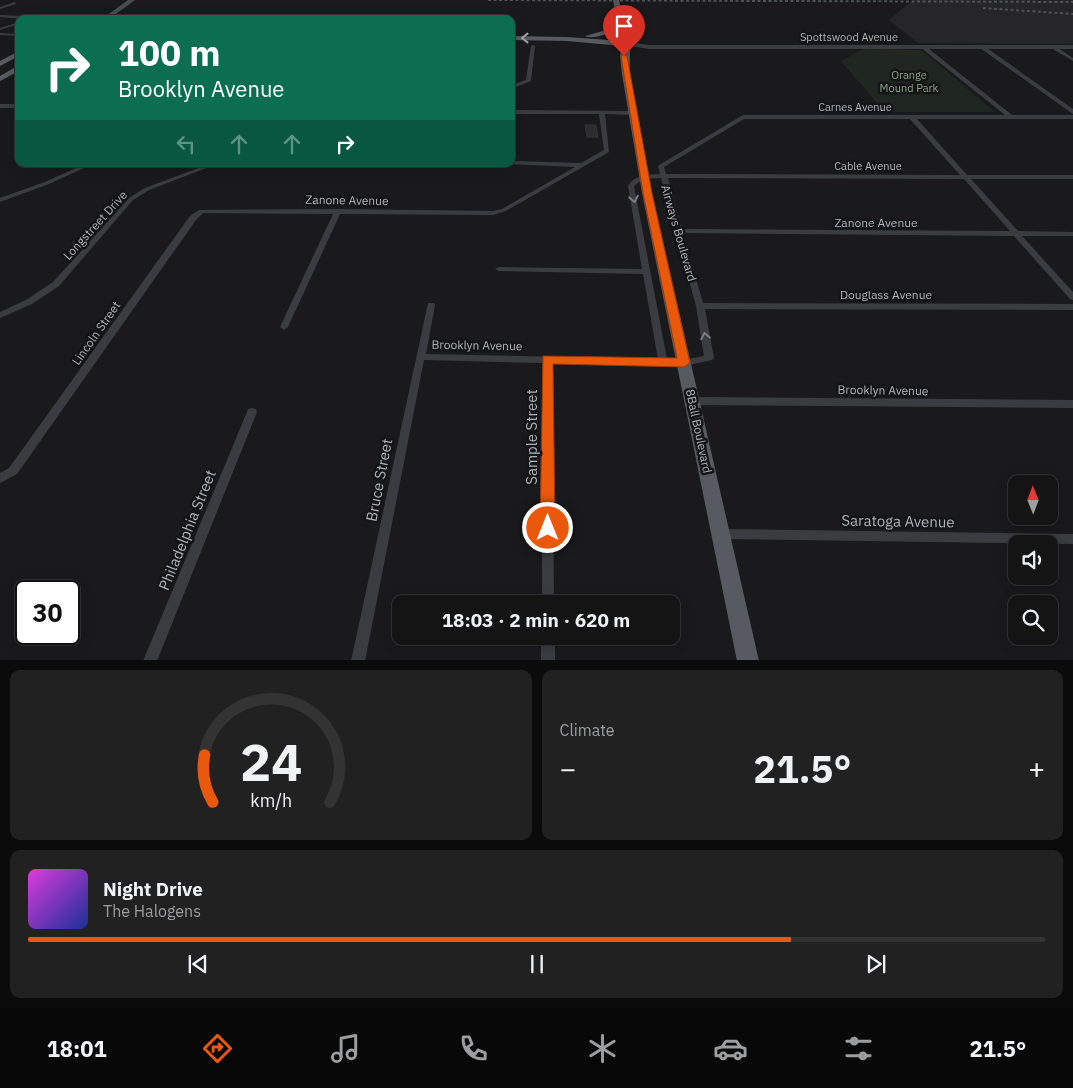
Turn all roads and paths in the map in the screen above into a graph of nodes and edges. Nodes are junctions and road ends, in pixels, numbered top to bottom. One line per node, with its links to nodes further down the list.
1 (132, 0): 5 (main road)
2 (616, 0): 8 (main road, 8Ball Boulevard)
3 (15, 3): 4 (street)
4 (0, 8)
5 (111, 15)
6 (0, 16): 7 (street)
7 (15, 17)
8 (622, 21): 14 (main road); 15 (main road, 8Ball Boulevard)
9 (15, 23): 10 (street)
10 (0, 29)
11 (0, 34): 12 (street)
12 (15, 35)
13 (515, 38): 14 (main road, one-way to 13)
14 (567, 39): 15 (main road)
15 (626, 44): 17 (main road); 18 (street, Spottswood Avenue); 33 (main road, 8Ball Boulevard)
16 (515, 46): 17 (main road)
17 (533, 46): 27 (street)
18 (922, 46): 19 (street, Spottswood Avenue); 35 (street)
19 (982, 47): 20 (street, Spottswood Avenue); 31 (street)
20 (1053, 47): 21 (street, Spottswood Avenue); 23 (street)
21 (1073, 47)
22 (15, 55): 24 (main road)
23 (1073, 60)
24 (0, 64)
25 (15, 70): 26 (main road)
26 (0, 79)
27 (515, 86)
28 (0, 106): 29 (street)
29 (15, 106)
30 (515, 112): 32 (street)
31 (1073, 112)
32 (602, 113): 33 (street); 38 (street)
33 (633, 113): 61 (main road, 8Ball Boulevard)
34 (912, 117): 35 (street, Carnes Avenue); 41 (street, Carnes Avenue); 42 (street)
35 (1011, 117): 36 (street, Carnes Avenue)
36 (1073, 117)
37 (515, 163): 38 (street)
38 (582, 165): 46 (street, Zanone Avenue)
39 (83, 167): 44 (street)
40 (206, 167): 56 (street, Longstreet Drive)
41 (662, 176): 42 (street, Cable Avenue); 47 (street, Airways Boulevard); 51 (street, Airways Boulevard, one-way to 51)
42 (965, 176): 43 (street, Cable Avenue); 48 (street)
43 (1073, 177)
44 (0, 200)
45 (201, 211): 46 (street, Zanone Avenue); 65 (street, Lincoln Street)
46 (338, 211): 57 (street)
47 (680, 232): 48 (street, Zanone Avenue); 54 (street, Airways Boulevard)
48 (1016, 234): 49 (street, Zanone Avenue); 52 (street)
49 (1073, 234)
50 (499, 270): 51 (street)
51 (647, 272): 60 (street, Airways Boulevard)
52 (1073, 297)
53 (431, 305): 58 (street, Bruce Street)
54 (700, 306): 55 (street, Douglass Avenue); 61 (street, Airways Boulevard, one-way to 54)
55 (1073, 307)
56 (0, 315)
57 (284, 327)
58 (420, 357): 59 (street, Brooklyn Avenue); 71 (street, Bruce Street)
59 (547, 359): 60 (street, Brooklyn Avenue); 68 (street, Sample Street)
60 (663, 362): 61 (street, Brooklyn Avenue)
61 (684, 363): 62 (main road, 8Ball Boulevard)
62 (693, 400): 63 (street, Brooklyn Avenue); 67 (main road, 8Ball Boulevard)
63 (1073, 404)
64 (252, 412): 70 (street, Philadelphia Street)
65 (0, 478)
66 (1073, 539): 67 (street, Saratoga Avenue)
67 (724, 543): 73 (main road)
68 (548, 595)
69 (548, 645): 72 (street)
70 (150, 660)
71 (358, 660)
72 (548, 660)
73 (748, 660)

